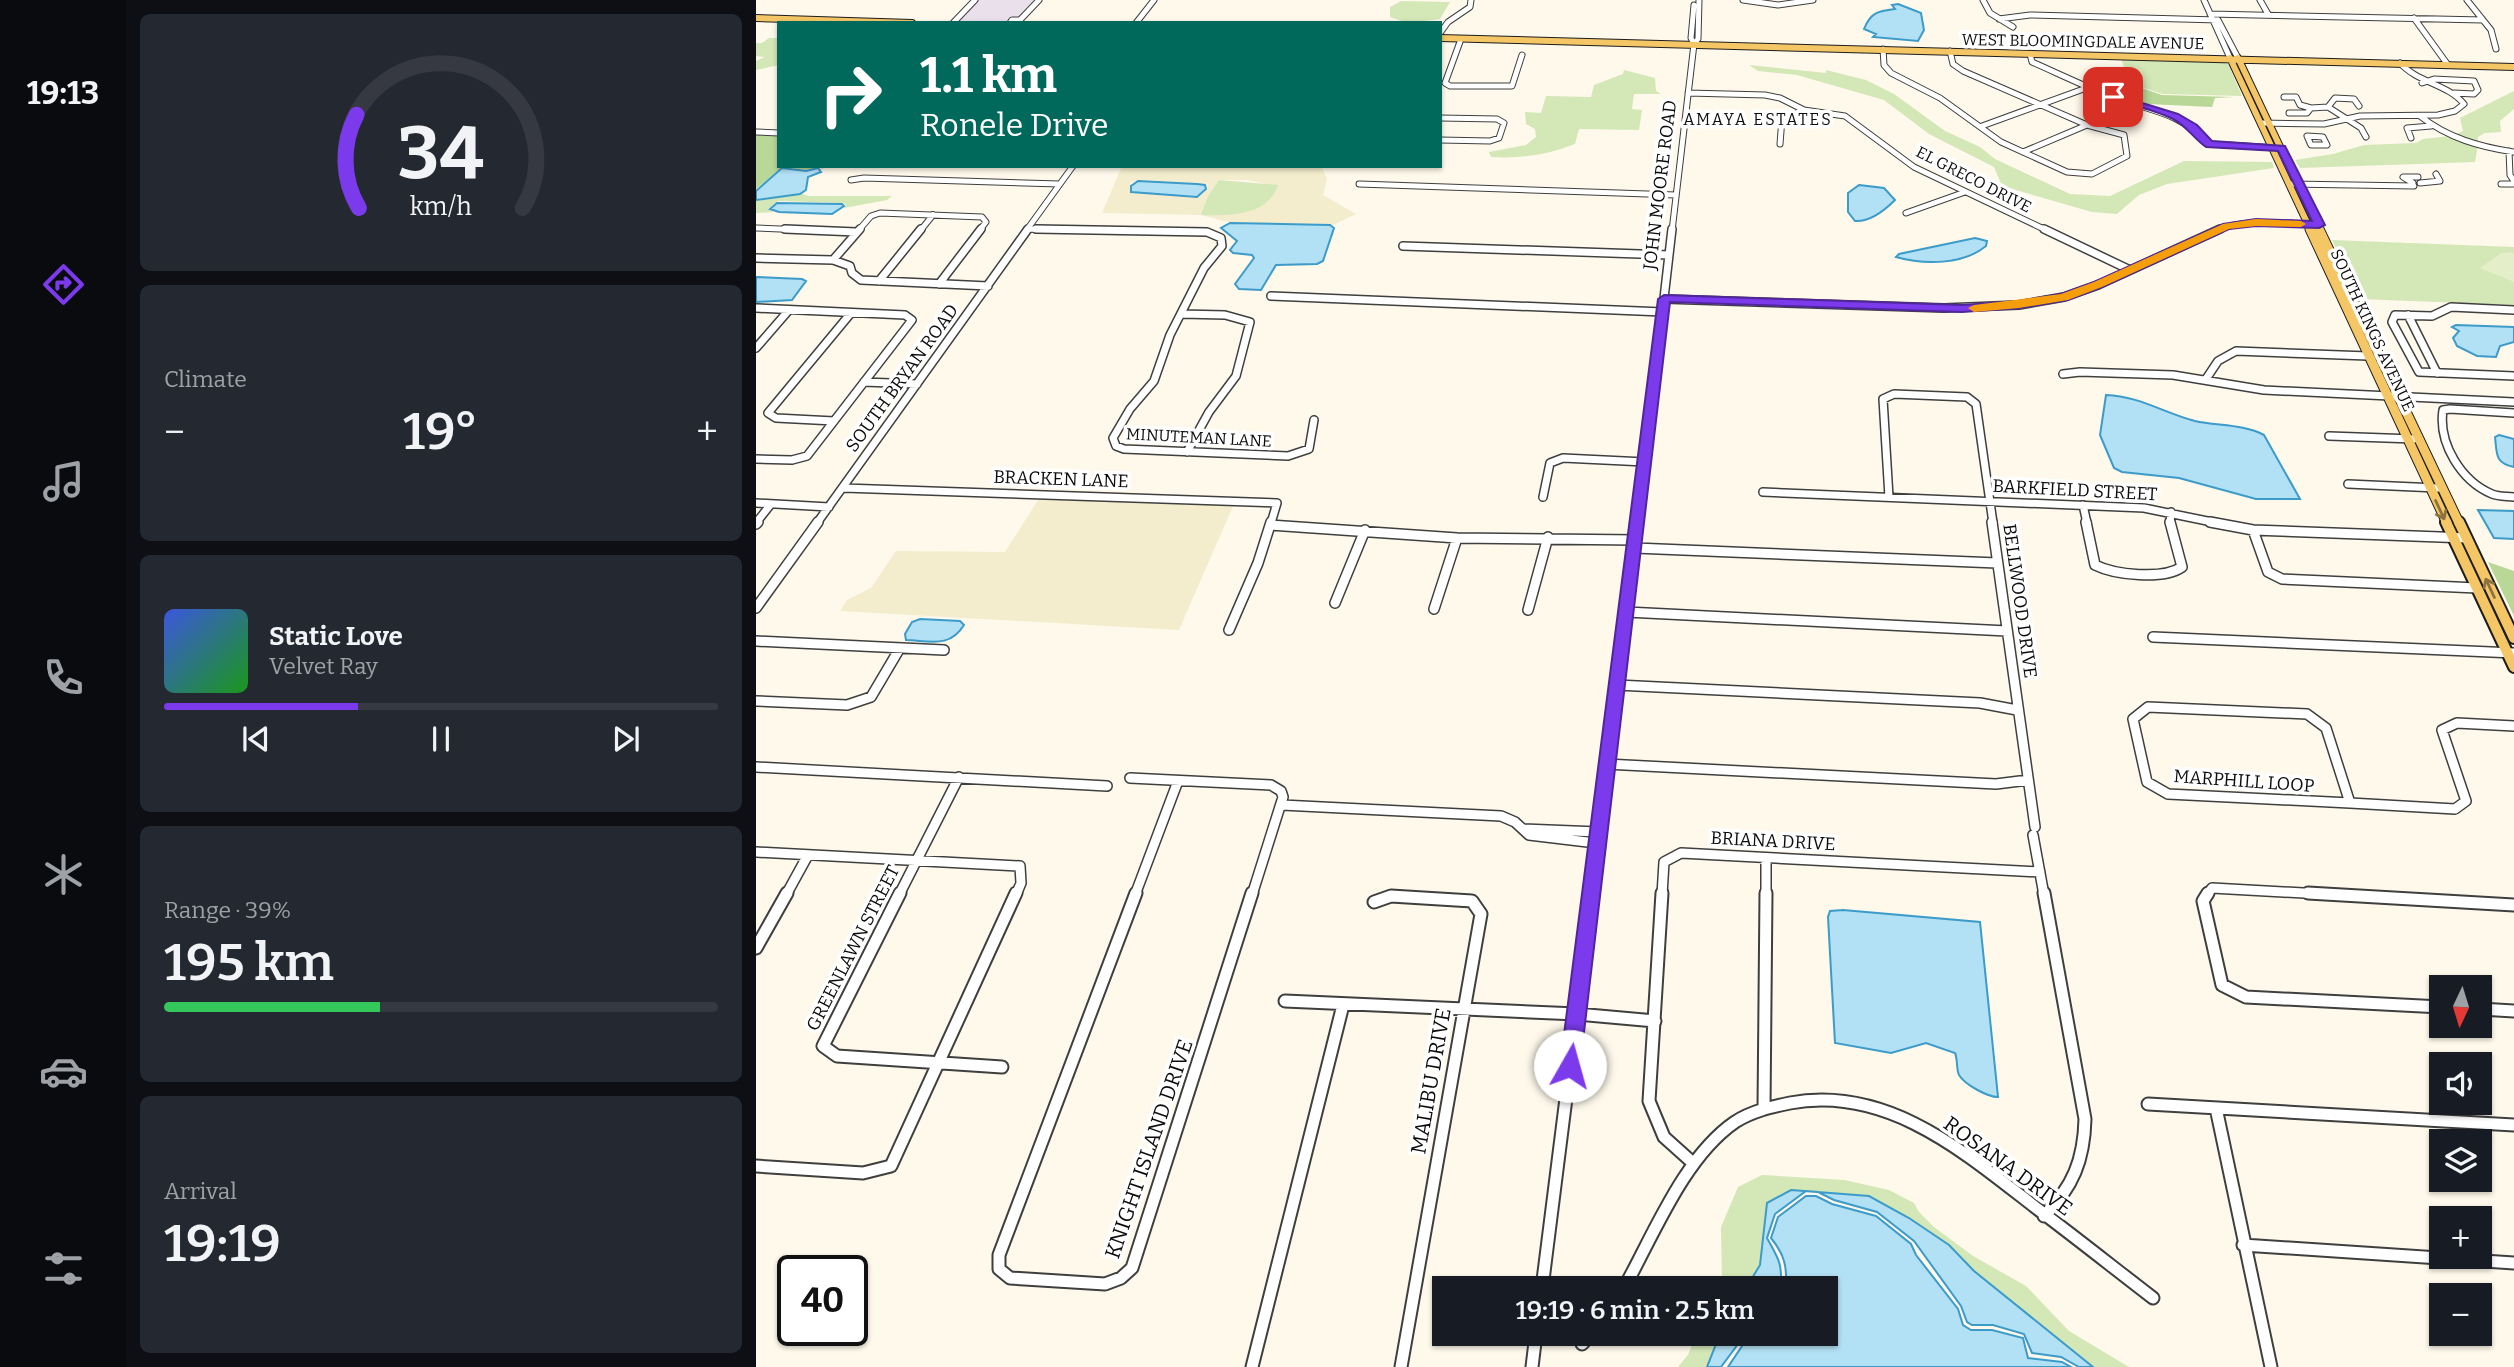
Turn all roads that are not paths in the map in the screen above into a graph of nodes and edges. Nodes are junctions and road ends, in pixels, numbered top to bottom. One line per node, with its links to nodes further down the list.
1 (975, 0): 20 (street)
2 (1039, 0): 21 (street)
3 (1154, 0): 22 (street)
4 (1471, 0): 24 (street)
5 (1697, 0): 27 (street, JOHN MOORE ROAD)
6 (1743, 0): 7 (street)
7 (1813, 0)
8 (1983, 0): 16 (street)
9 (2260, 0): 12 (street)
10 (2467, 0): 17 (street)
11 (2206, 2): 13 (street, SOUTH KINGS AVENUE)
12 (2268, 14): 13 (street); 14 (street)
13 (2213, 15): 16 (street); 33 (street, SOUTH KINGS AVENUE); 34 (street, SOUTH KINGS AVENUE)
14 (2414, 18): 17 (street); 36 (street)
15 (756, 19): 18 (main road); 19 (main road)
16 (1998, 19): 23 (street)
17 (2483, 20): 28 (street)
18 (788, 21)
19 (834, 21)
20 (955, 21)
21 (1011, 21)
22 (1138, 21)
23 (2013, 27)
24 (1442, 30)
25 (1442, 36): 26 (main road, WEST BLOOMINGDALE AVENUE)
26 (1461, 39): 27 (main road, WEST BLOOMINGDALE AVENUE); 32 (street)
27 (1694, 44): 29 (main road, WEST BLOOMINGDALE AVENUE); 40 (street, JOHN MOORE ROAD)
28 (2496, 49)
29 (1883, 50): 30 (main road, WEST BLOOMINGDALE AVENUE); 56 (street)
30 (1950, 51): 31 (main road, WEST BLOOMINGDALE AVENUE); 43 (street)
31 (2030, 54): 33 (main road, WEST BLOOMINGDALE AVENUE); 39 (street)
32 (1522, 55)
33 (2230, 58): 34 (main road, WEST BLOOMINGDALE AVENUE); 52 (main road, SOUTH KINGS AVENUE)
34 (2238, 58): 35 (main road, WEST BLOOMINGDALE AVENUE); 53 (main road, SOUTH KINGS AVENUE)
35 (2400, 63): 36 (main road, WEST BLOOMINGDALE AVENUE); 38 (street)
36 (2448, 65): 37 (main road, WEST BLOOMINGDALE AVENUE)
37 (2514, 67)
38 (2422, 83): 41 (street); 41 (street)
39 (2089, 87): 43 (street); 65 (street)
40 (1688, 93): 47 (street, EL GRECO DRIVE); 83 (street, JOHN MOORE ROAD)
41 (2453, 93): 49 (street)
42 (2284, 97): 46 (street)
43 (2041, 106): 55 (street); 56 (street)
44 (2359, 106): 45 (street)
45 (2328, 107): 46 (street); 51 (street)
46 (2311, 108): 48 (street)
47 (1804, 110): 64 (street); 82 (street, EL GRECO DRIVE)
48 (2289, 113)
49 (2420, 116): 51 (street); 57 (street)
50 (1442, 118): 63 (street)
51 (2347, 119): 54 (street); 61 (street)
52 (2259, 123): 53 (street); 65 (main road, SOUTH KINGS AVENUE)
53 (2269, 123): 54 (street); 66 (main road, SOUTH KINGS AVENUE)
54 (2308, 124): 60 (street)
55 (2087, 125): 67 (street); 67 (street)
56 (1982, 126): 67 (street)
57 (2431, 127): 62 (street); 68 (street)
58 (756, 132): 59 (street)
59 (777, 133)
60 (2316, 137)
61 (2366, 137)
62 (2412, 138)
63 (1442, 140)
64 (1780, 144)
65 (2272, 148): 66 (street); 77 (main road, SOUTH KINGS AVENUE)
66 (2281, 148): 78 (main road, SOUTH KINGS AVENUE)
67 (2023, 152)
68 (2511, 152): 74 (street)
69 (1072, 168): 75 (street, SOUTH BRYAN ROAD)
70 (2361, 173): 79 (street)
71 (2436, 174): 79 (street)
72 (2325, 177): 81 (street)
73 (851, 180): 75 (street)
74 (2514, 182): 80 (street)
75 (1060, 184): 89 (street, SOUTH BRYAN ROAD)
76 (1359, 184): 83 (street)
77 (2288, 184): 78 (street); 86 (main road, SOUTH KINGS AVENUE)
78 (2298, 184): 81 (street); 87 (main road, SOUTH KINGS AVENUE)
79 (2367, 184): 81 (street)
80 (2501, 184)
81 (2329, 185)
82 (1965, 192): 84 (street); 95 (street, EL GRECO DRIVE)
83 (1676, 195): 92 (street, JOHN MOORE ROAD)
84 (1906, 213)
85 (933, 215): 90 (street); 96 (street); 97 (street)
86 (2307, 225): 87 (street); 95 (street); 109 (main road, SOUTH KINGS AVENUE)
87 (2319, 225): 117 (main road, SOUTH KINGS AVENUE)
88 (756, 228): 90 (street)
89 (1027, 229): 98 (street, SOUTH BRYAN ROAD); 106 (street, MINUTEMAN LANE)
90 (856, 232): 94 (street)
91 (1403, 246): 92 (street)
92 (1669, 255): 100 (street, JOHN MOORE ROAD)
93 (756, 258): 94 (street)
94 (833, 260): 96 (street)
95 (2130, 270): 100 (street)
96 (879, 281): 97 (street)
97 (939, 284): 98 (street)
98 (988, 286): 115 (street, SOUTH BRYAN ROAD)
99 (1271, 296): 104 (street)
100 (1664, 299): 104 (street, JOHN MOORE ROAD)
101 (756, 308): 102 (street)
102 (789, 310): 105 (street); 108 (street)
103 (2514, 310): 107 (street)
104 (1662, 312): 127 (street, JOHN MOORE ROAD)
105 (851, 313): 114 (street); 121 (street)
106 (1181, 314): 125 (street); 125 (street, MINUTEMAN LANE)
107 (2408, 315): 110 (street); 110 (street)
108 (756, 348)
109 (2368, 356): 113 (street); 116 (main road, SOUTH KINGS AVENUE)
110 (2437, 373): 112 (street)
111 (2063, 374): 113 (street)
112 (2514, 376)
113 (2206, 379): 116 (street)
114 (864, 382): 115 (street); 121 (street)
115 (917, 384): 129 (street, SOUTH BRYAN ROAD)
116 (2386, 395): 117 (street); 123 (main road, SOUTH KINGS AVENUE)
117 (2400, 395): 118 (street); 124 (main road, SOUTH KINGS AVENUE)
118 (2514, 399)
119 (2514, 413): 135 (street)
120 (1314, 420): 125 (street, MINUTEMAN LANE)
121 (834, 421): 126 (street)
122 (2329, 436): 123 (street)
123 (2406, 439): 124 (street); 130 (main road, SOUTH KINGS AVENUE)
124 (2419, 439): 131 (main road, SOUTH KINGS AVENUE)
125 (1187, 452)
126 (756, 459)
127 (1645, 462): 133 (street); 150 (street, JOHN MOORE ROAD)
128 (2347, 484): 130 (street)
129 (844, 488): 140 (street, SOUTH BRYAN ROAD); 143 (street, BRACKEN LANE)
130 (2429, 488): 131 (street); 148 (main road, SOUTH KINGS AVENUE, one-way to 148)
131 (2442, 488): 149 (main road, SOUTH KINGS AVENUE)
132 (1763, 492): 134 (street, BARKFIELD STREET)
133 (1543, 497)
134 (1889, 497): 136 (street, BARKFIELD STREET); 136 (street, BELLWOOD DRIVE)
135 (2514, 497)
136 (1989, 502): 139 (street, BARKFIELD STREET); 151 (street, BELLWOOD DRIVE)
137 (756, 503): 138 (street)
138 (771, 504): 140 (street); 142 (street)
139 (2082, 505): 141 (street, BARKFIELD STREET); 141 (street)
140 (829, 507): 154 (street, SOUTH BRYAN ROAD)
141 (2171, 512): 145 (street, BARKFIELD STREET)
142 (756, 524)
143 (1270, 525): 144 (street); 158 (street)
144 (1365, 530): 147 (street); 153 (street)
145 (2253, 530): 148 (street, BARKFIELD STREET); 152 (street)
146 (1548, 537): 147 (street); 150 (street); 156 (street)
147 (1457, 538): 155 (street)
148 (2452, 538): 149 (street, BARKFIELD STREET); 152 (main road, SOUTH KINGS AVENUE)
149 (2467, 538): 161 (main road, SOUTH KINGS AVENUE, one-way to 149)
150 (1636, 544): 151 (street); 157 (street, JOHN MOORE ROAD)
151 (1997, 563): 159 (street, BELLWOOD DRIVE)
152 (2476, 589): 165 (main road, SOUTH KINGS AVENUE)
153 (1335, 603)
154 (756, 608)
155 (1434, 609)
156 (1528, 610)
157 (1627, 612): 159 (street); 167 (street, JOHN MOORE ROAD)
158 (1229, 630)
159 (2007, 631): 169 (street, BELLWOOD DRIVE)
160 (2153, 637): 165 (street)
161 (2514, 638)
162 (756, 641): 163 (street)
163 (900, 648): 164 (street); 168 (street)
164 (944, 650)
165 (2511, 653): 166 (main road, SOUTH KINGS AVENUE)
166 (2514, 667)
167 (1617, 685): 169 (street); 171 (street, JOHN MOORE ROAD)
168 (756, 701)
169 (2017, 710): 175 (street, BELLWOOD DRIVE)
170 (2514, 726): 178 (street, MARPHILL LOOP)
171 (1606, 764): 175 (street); 180 (street, JOHN MOORE ROAD)
172 (756, 767): 173 (street)
173 (960, 777): 177 (street); 184 (street, GREENLAWN STREET)
174 (1130, 778): 176 (street)
175 (2028, 780): 185 (street, BELLWOOD DRIVE)
176 (1178, 781): 179 (street); 179 (street, KNIGHT ISLAND DRIVE)
177 (1107, 786)
178 (2350, 803): 178 (street, MARPHILL LOOP)
179 (1282, 805): 180 (street)
180 (1597, 837): 195 (street, JOHN MOORE ROAD)
181 (756, 852): 182 (street)
182 (808, 855): 184 (street); 188 (street)
183 (1766, 859): 185 (street, BRIANA DRIVE); 196 (street, BRIANA DRIVE); 200 (street)
184 (918, 860): 197 (street); 197 (street, GREENLAWN STREET)
185 (2040, 872): 205 (street, BELLWOOD DRIVE)
186 (1374, 902): 193 (street, MALIBU DRIVE)
187 (2514, 905): 191 (street)
188 (756, 948)
189 (1285, 1001): 190 (street)
190 (1343, 1004): 193 (street); 212 (street)
191 (2429, 1006)
192 (2492, 1010): 194 (street)
193 (1464, 1011): 195 (street); 213 (street, MALIBU DRIVE)
194 (2514, 1011)
195 (1577, 1014): 196 (street); 208 (street, JOHN MOORE ROAD)
196 (1655, 1021): 203 (street, BRIANA DRIVE)
197 (940, 1064): 198 (street, GREENLAWN STREET); 204 (street)
198 (1002, 1067)
199 (2148, 1104): 201 (street)
200 (1764, 1108): 203 (street, ROSANA DRIVE); 205 (street, ROSANA DRIVE)
201 (2216, 1108): 202 (street); 206 (street)
202 (2514, 1125)
203 (1693, 1163): 209 (street, ROSANA DRIVE)
204 (756, 1166)
205 (2044, 1216): 210 (street, ROSANA DRIVE)
206 (2244, 1245): 207 (street); 215 (street)
207 (2514, 1263)
208 (1544, 1276)
209 (1631, 1276)
210 (2153, 1298)
211 (1535, 1346): 214 (street)
212 (1252, 1367)
213 (1401, 1367)
214 (1532, 1367)
215 (2271, 1367)

